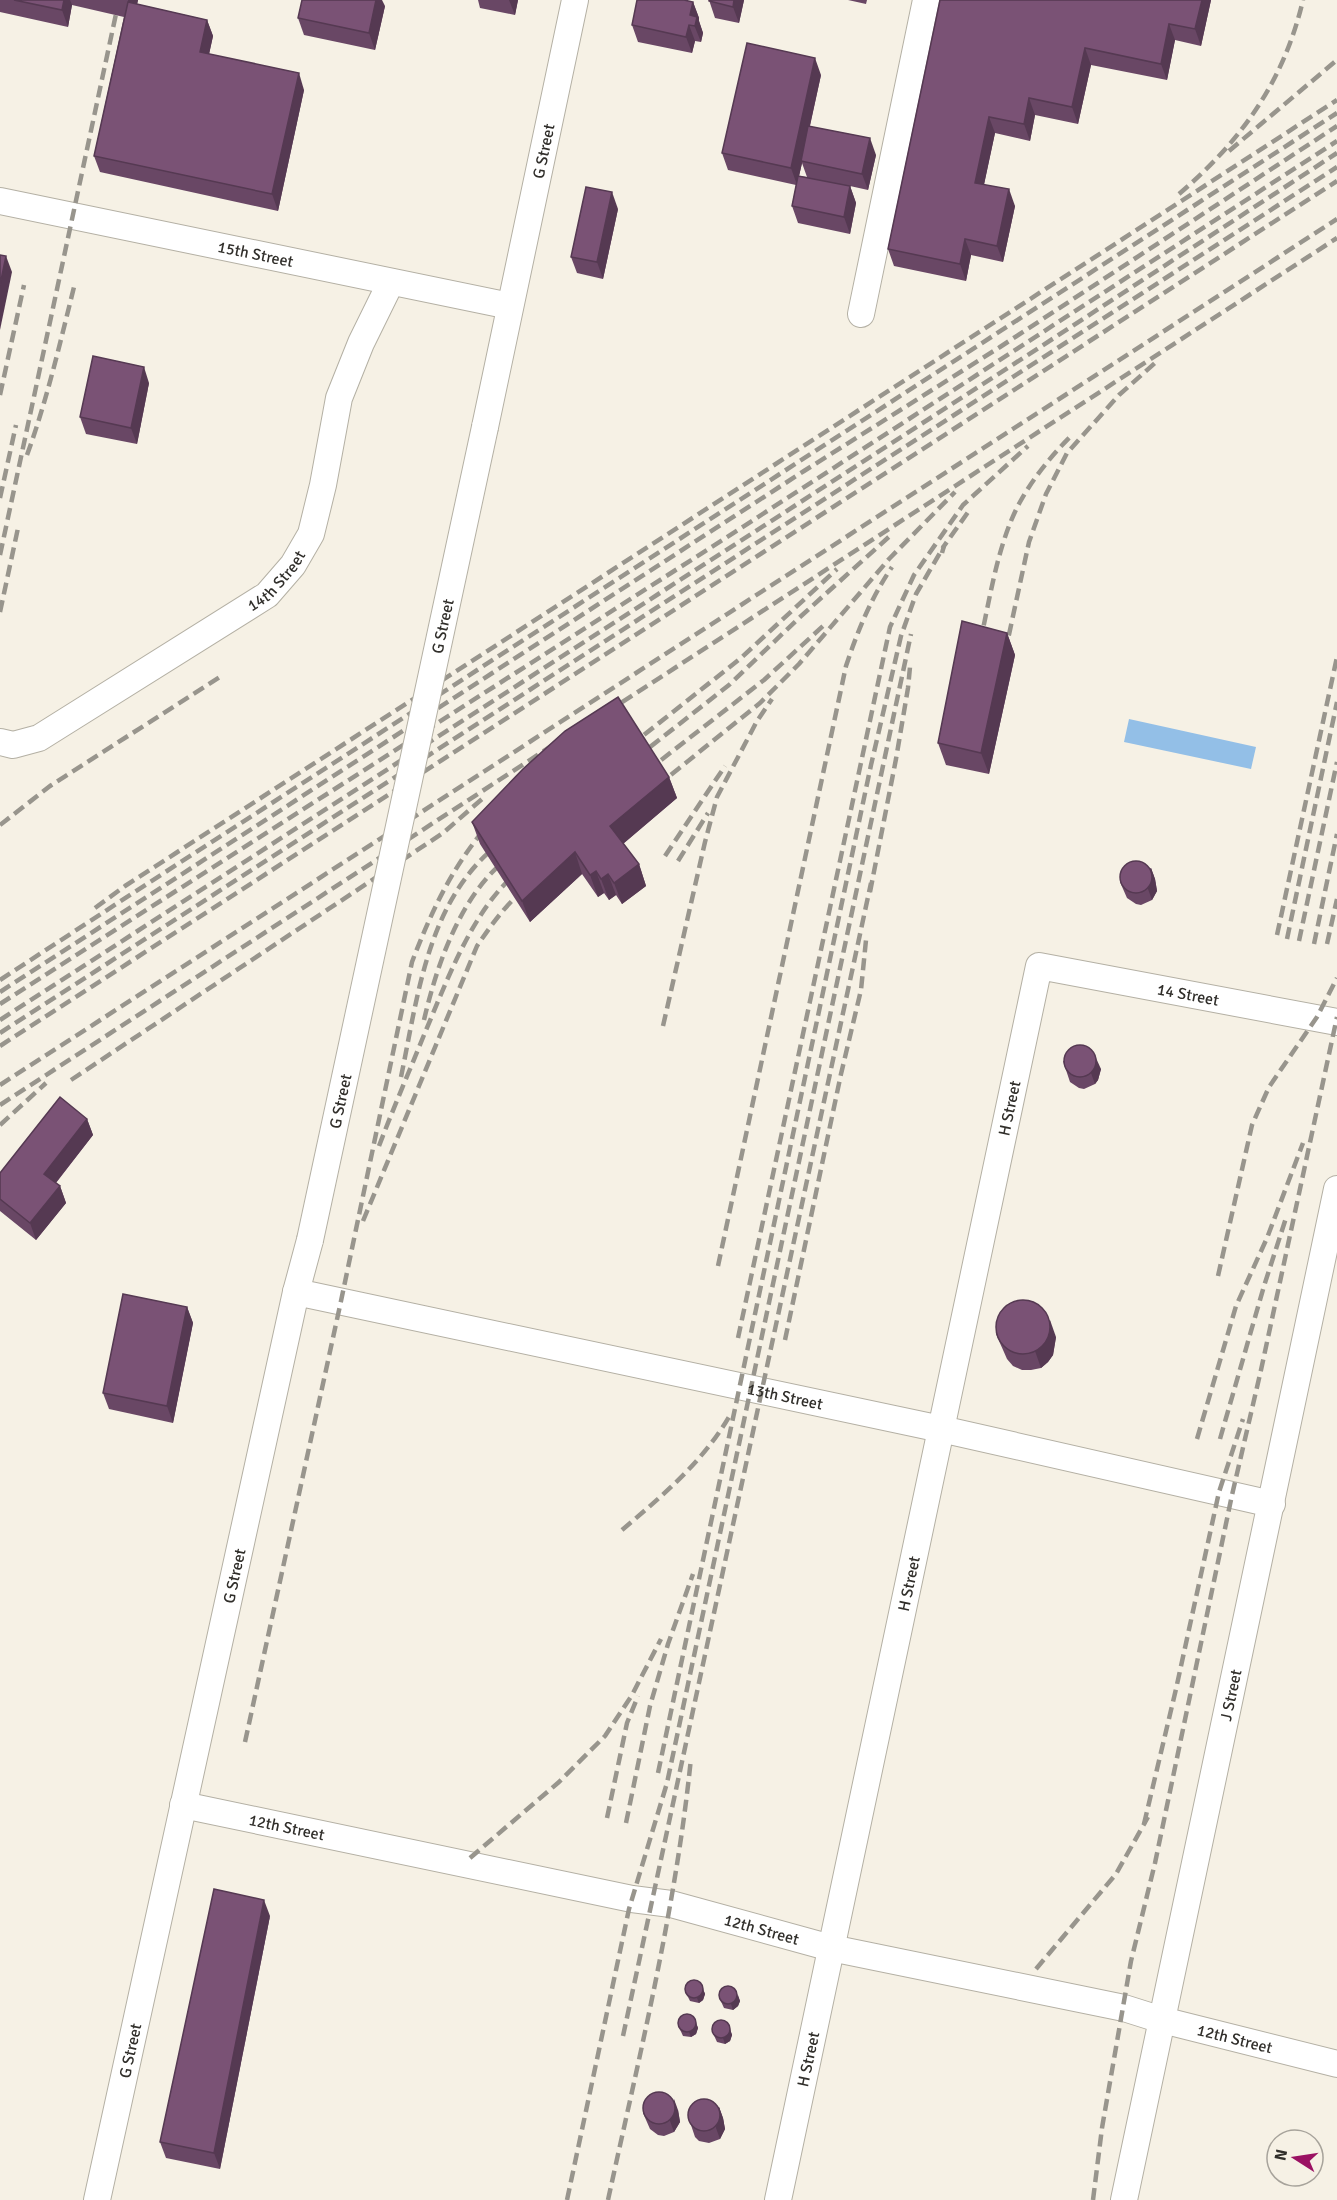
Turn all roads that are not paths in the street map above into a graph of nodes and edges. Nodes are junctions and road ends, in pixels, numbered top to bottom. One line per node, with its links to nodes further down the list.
1 (575, 0): 5 (lane, G Street)
2 (926, 0): 6 (lane)
3 (0, 201): 4 (lane, 15th Street)
4 (391, 282): 5 (lane, 15th Street); 7 (lane, 14th Street)
5 (510, 306): 11 (lane, G Street, bridge)
6 (861, 314)
7 (0, 742)
8 (1039, 966): 9 (lane, 14 Street); 12 (lane, H Street)
9 (1337, 1022)
10 (1337, 1189): 13 (lane, J Street)
11 (296, 1292): 12 (lane, 13th Street); 14 (lane, G Street)
12 (941, 1429): 13 (lane, 13th Street); 15 (lane, H Street)
13 (1272, 1504): 16 (lane, J Street)
14 (183, 1805): 15 (lane, 12th Street); 18 (lane, G Street)
15 (831, 1948): 16 (lane, 12th Street); 19 (lane, H Street)
16 (1162, 2020): 17 (lane, 12th Street); 20 (lane, J Street)
17 (1337, 2064)
18 (97, 2200)
19 (778, 2200)
20 (1124, 2200)

